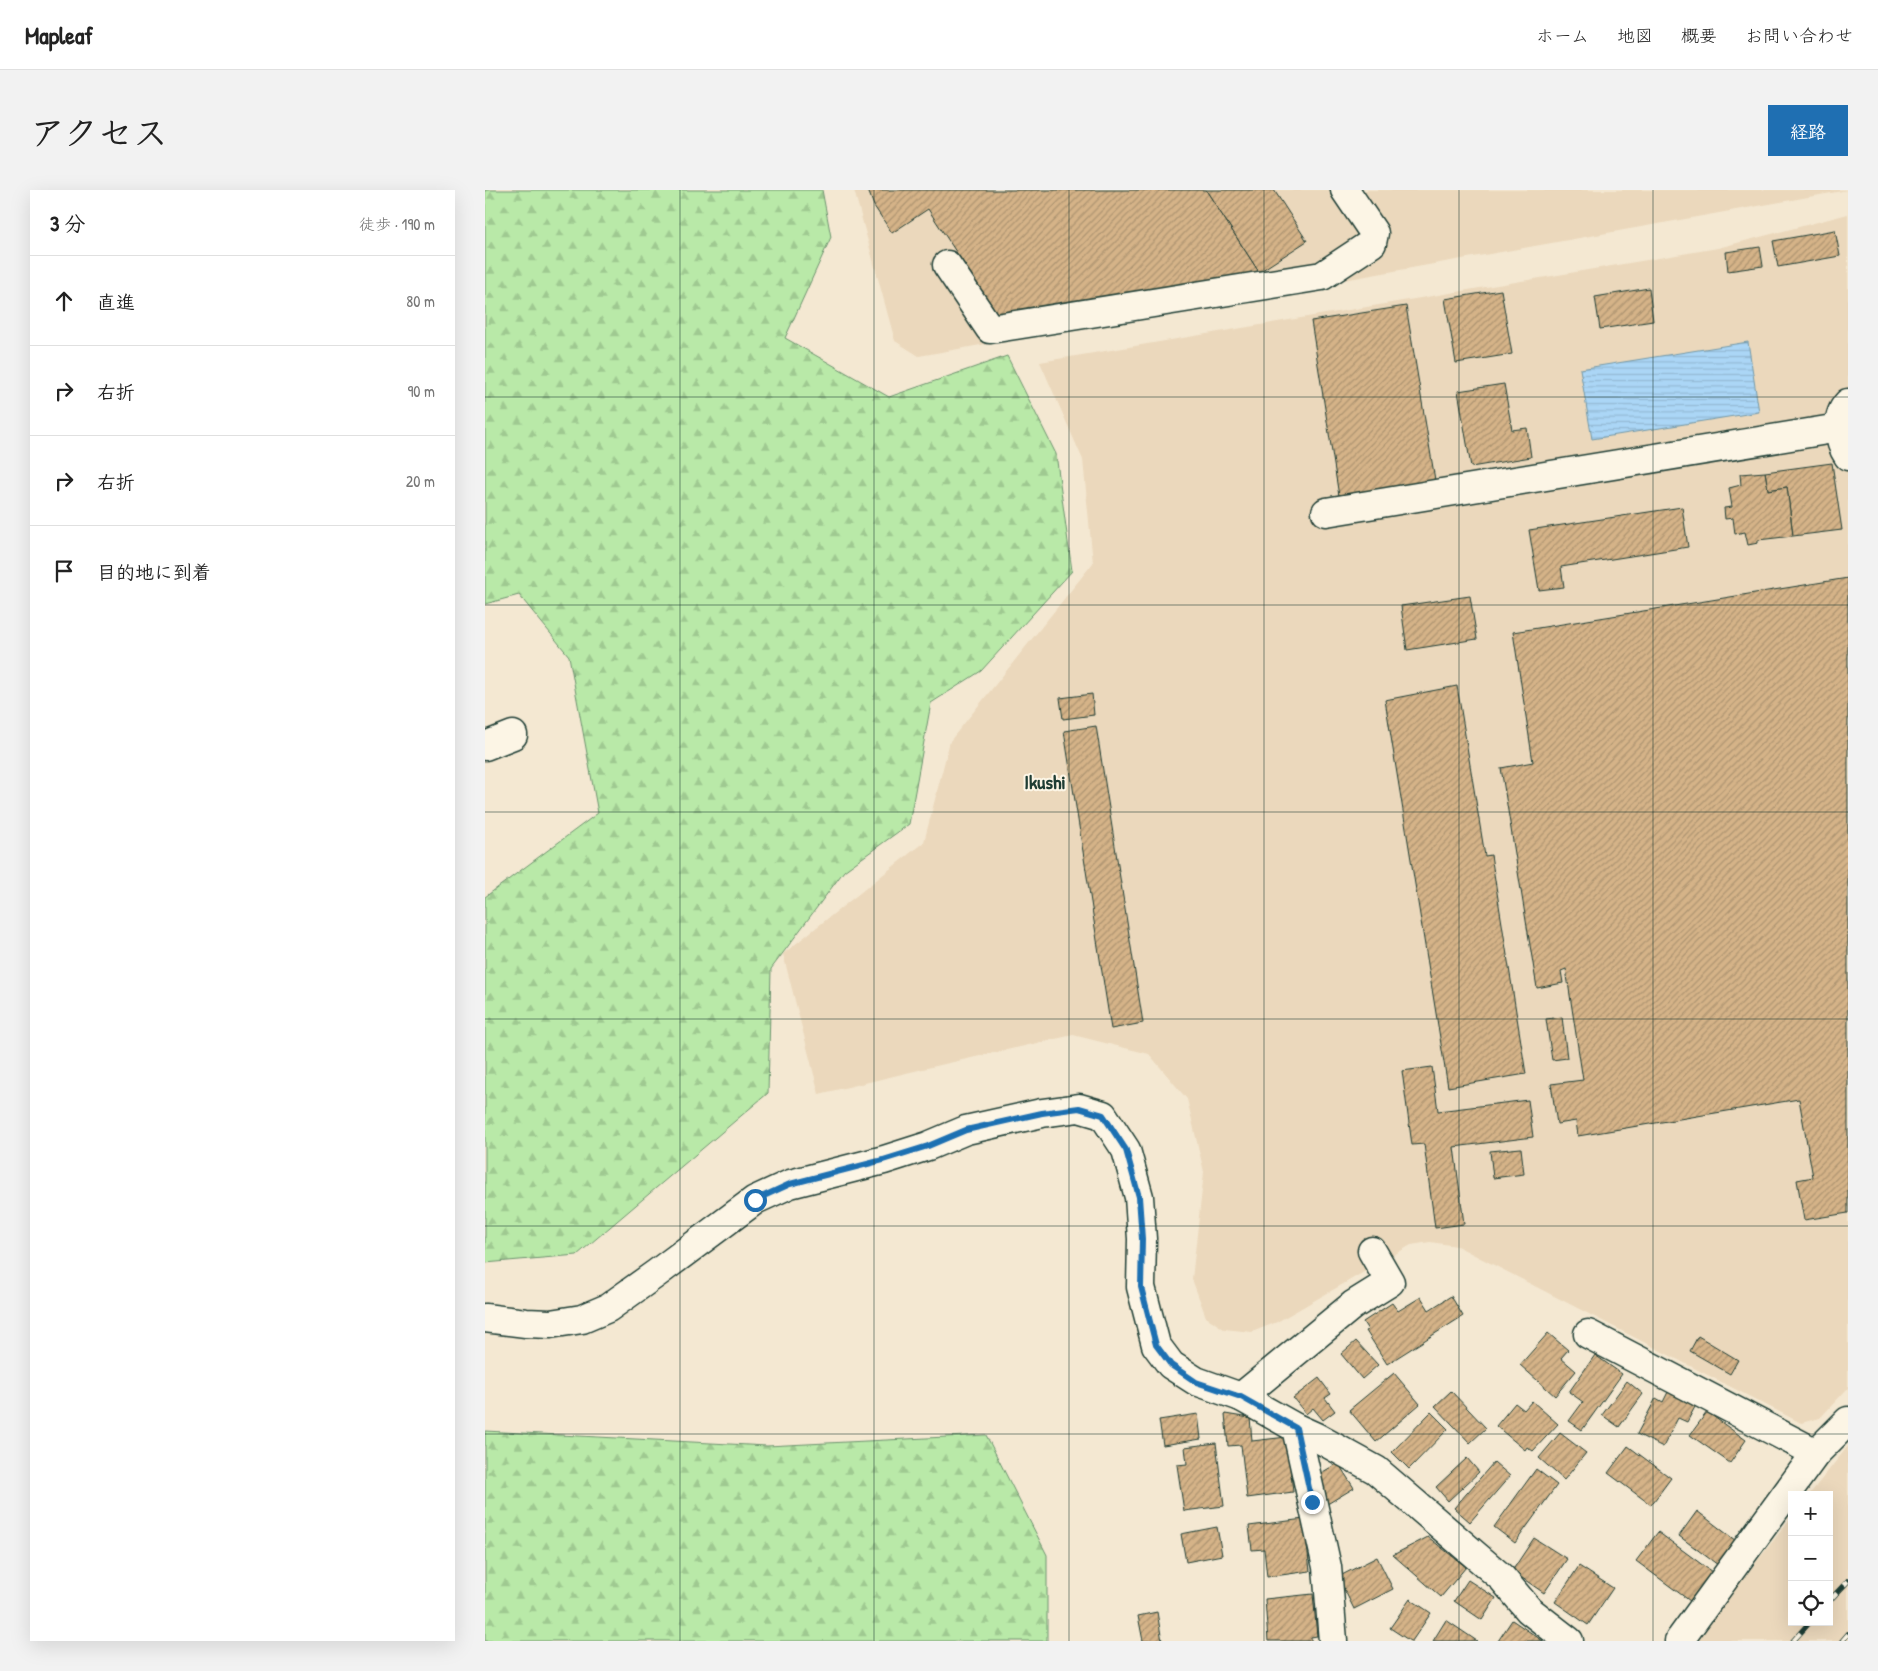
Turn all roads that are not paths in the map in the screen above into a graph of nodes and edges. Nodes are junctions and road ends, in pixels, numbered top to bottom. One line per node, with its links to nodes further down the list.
1 (1345, 190): 2 (street)
2 (947, 265)
3 (1844, 415): 4 (street); 5 (street)
4 (1848, 456)
5 (1326, 512)
6 (513, 735): 7 (street)
7 (485, 746)
8 (1371, 1251): 11 (street)
9 (485, 1318): 11 (street)
10 (1588, 1334): 14 (street)
11 (1241, 1397): 13 (street)
12 (1848, 1421): 14 (street)
13 (1296, 1428): 15 (street); 16 (street)
14 (1816, 1453): 17 (street)
15 (1333, 1641)
16 (1569, 1641)
17 (1679, 1641)

